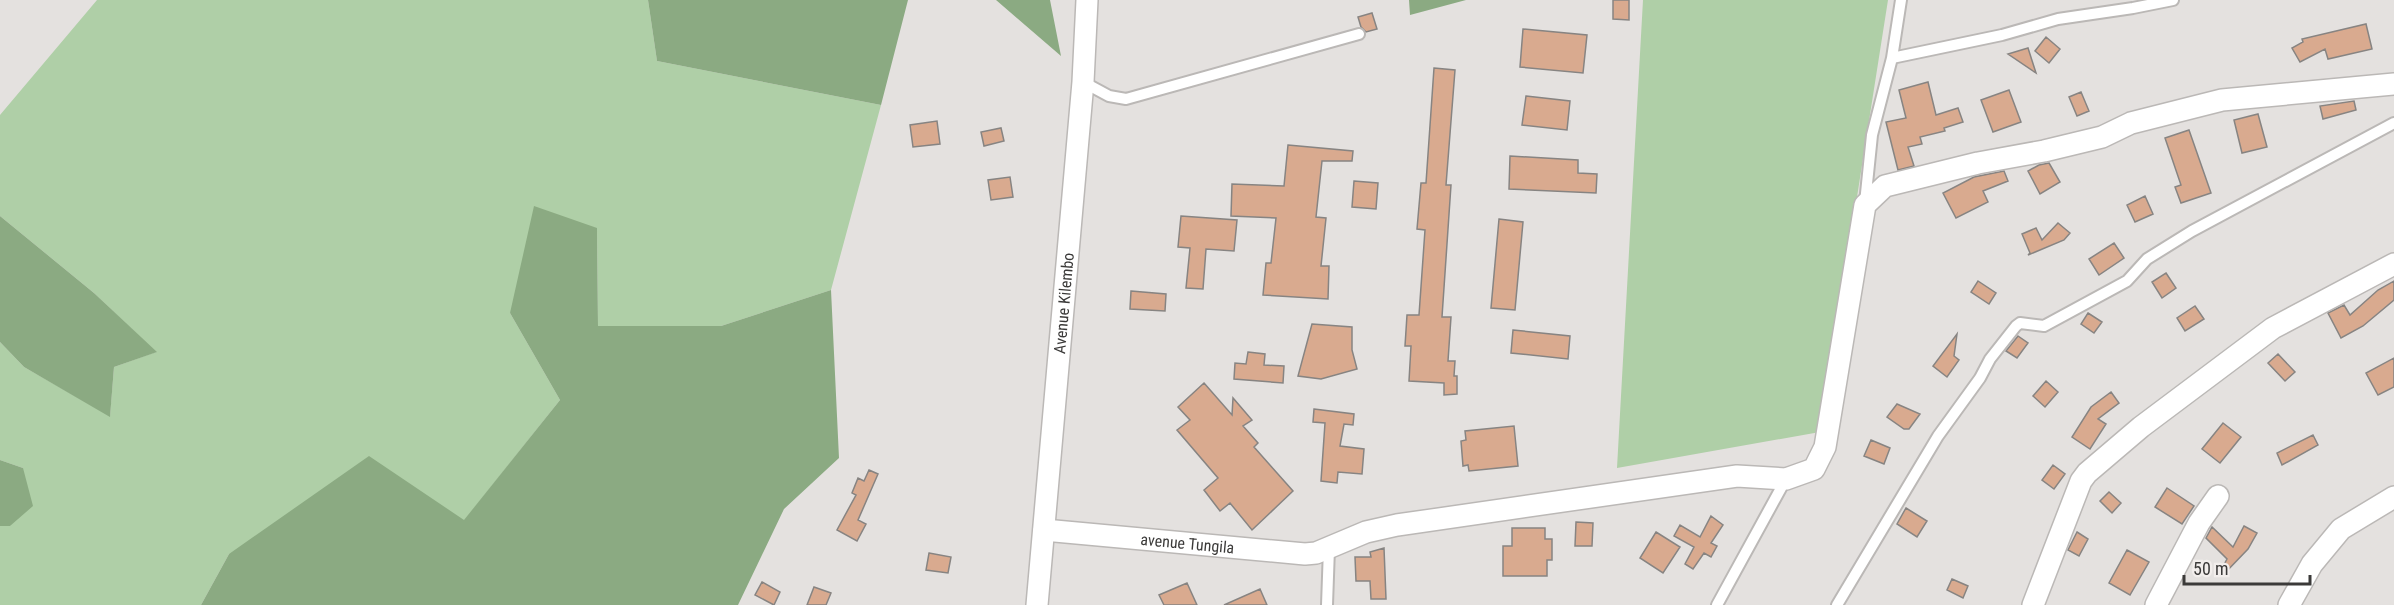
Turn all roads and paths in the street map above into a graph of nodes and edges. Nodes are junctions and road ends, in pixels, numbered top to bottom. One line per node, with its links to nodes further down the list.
1 (1088, 0): 6 (street, Avenue Kilembo)
2 (1901, 0): 5 (lane)
3 (2173, 0): 5 (lane)
4 (1359, 34): 6 (lane)
5 (1892, 58): 9 (lane)
6 (1083, 82): 14 (street, Avenue Kilembo)
7 (2394, 84): 9 (street)
8 (2394, 123): 19 (lane)
9 (1865, 205): 11 (street)
10 (2394, 264): 20 (street)
11 (1786, 479): 15 (street, avenue Tungila); 18 (lane)
12 (2218, 496): 21 (street)
13 (2394, 496): 22 (street)
14 (1044, 530): 15 (street, avenue Tungila); 16 (street, Avenue Kilembo)
15 (1329, 548): 17 (lane)
16 (1037, 605)
17 (1327, 605)
18 (1717, 605)
19 (1837, 605)
20 (2033, 605)
21 (2156, 605)
22 (2289, 605)

